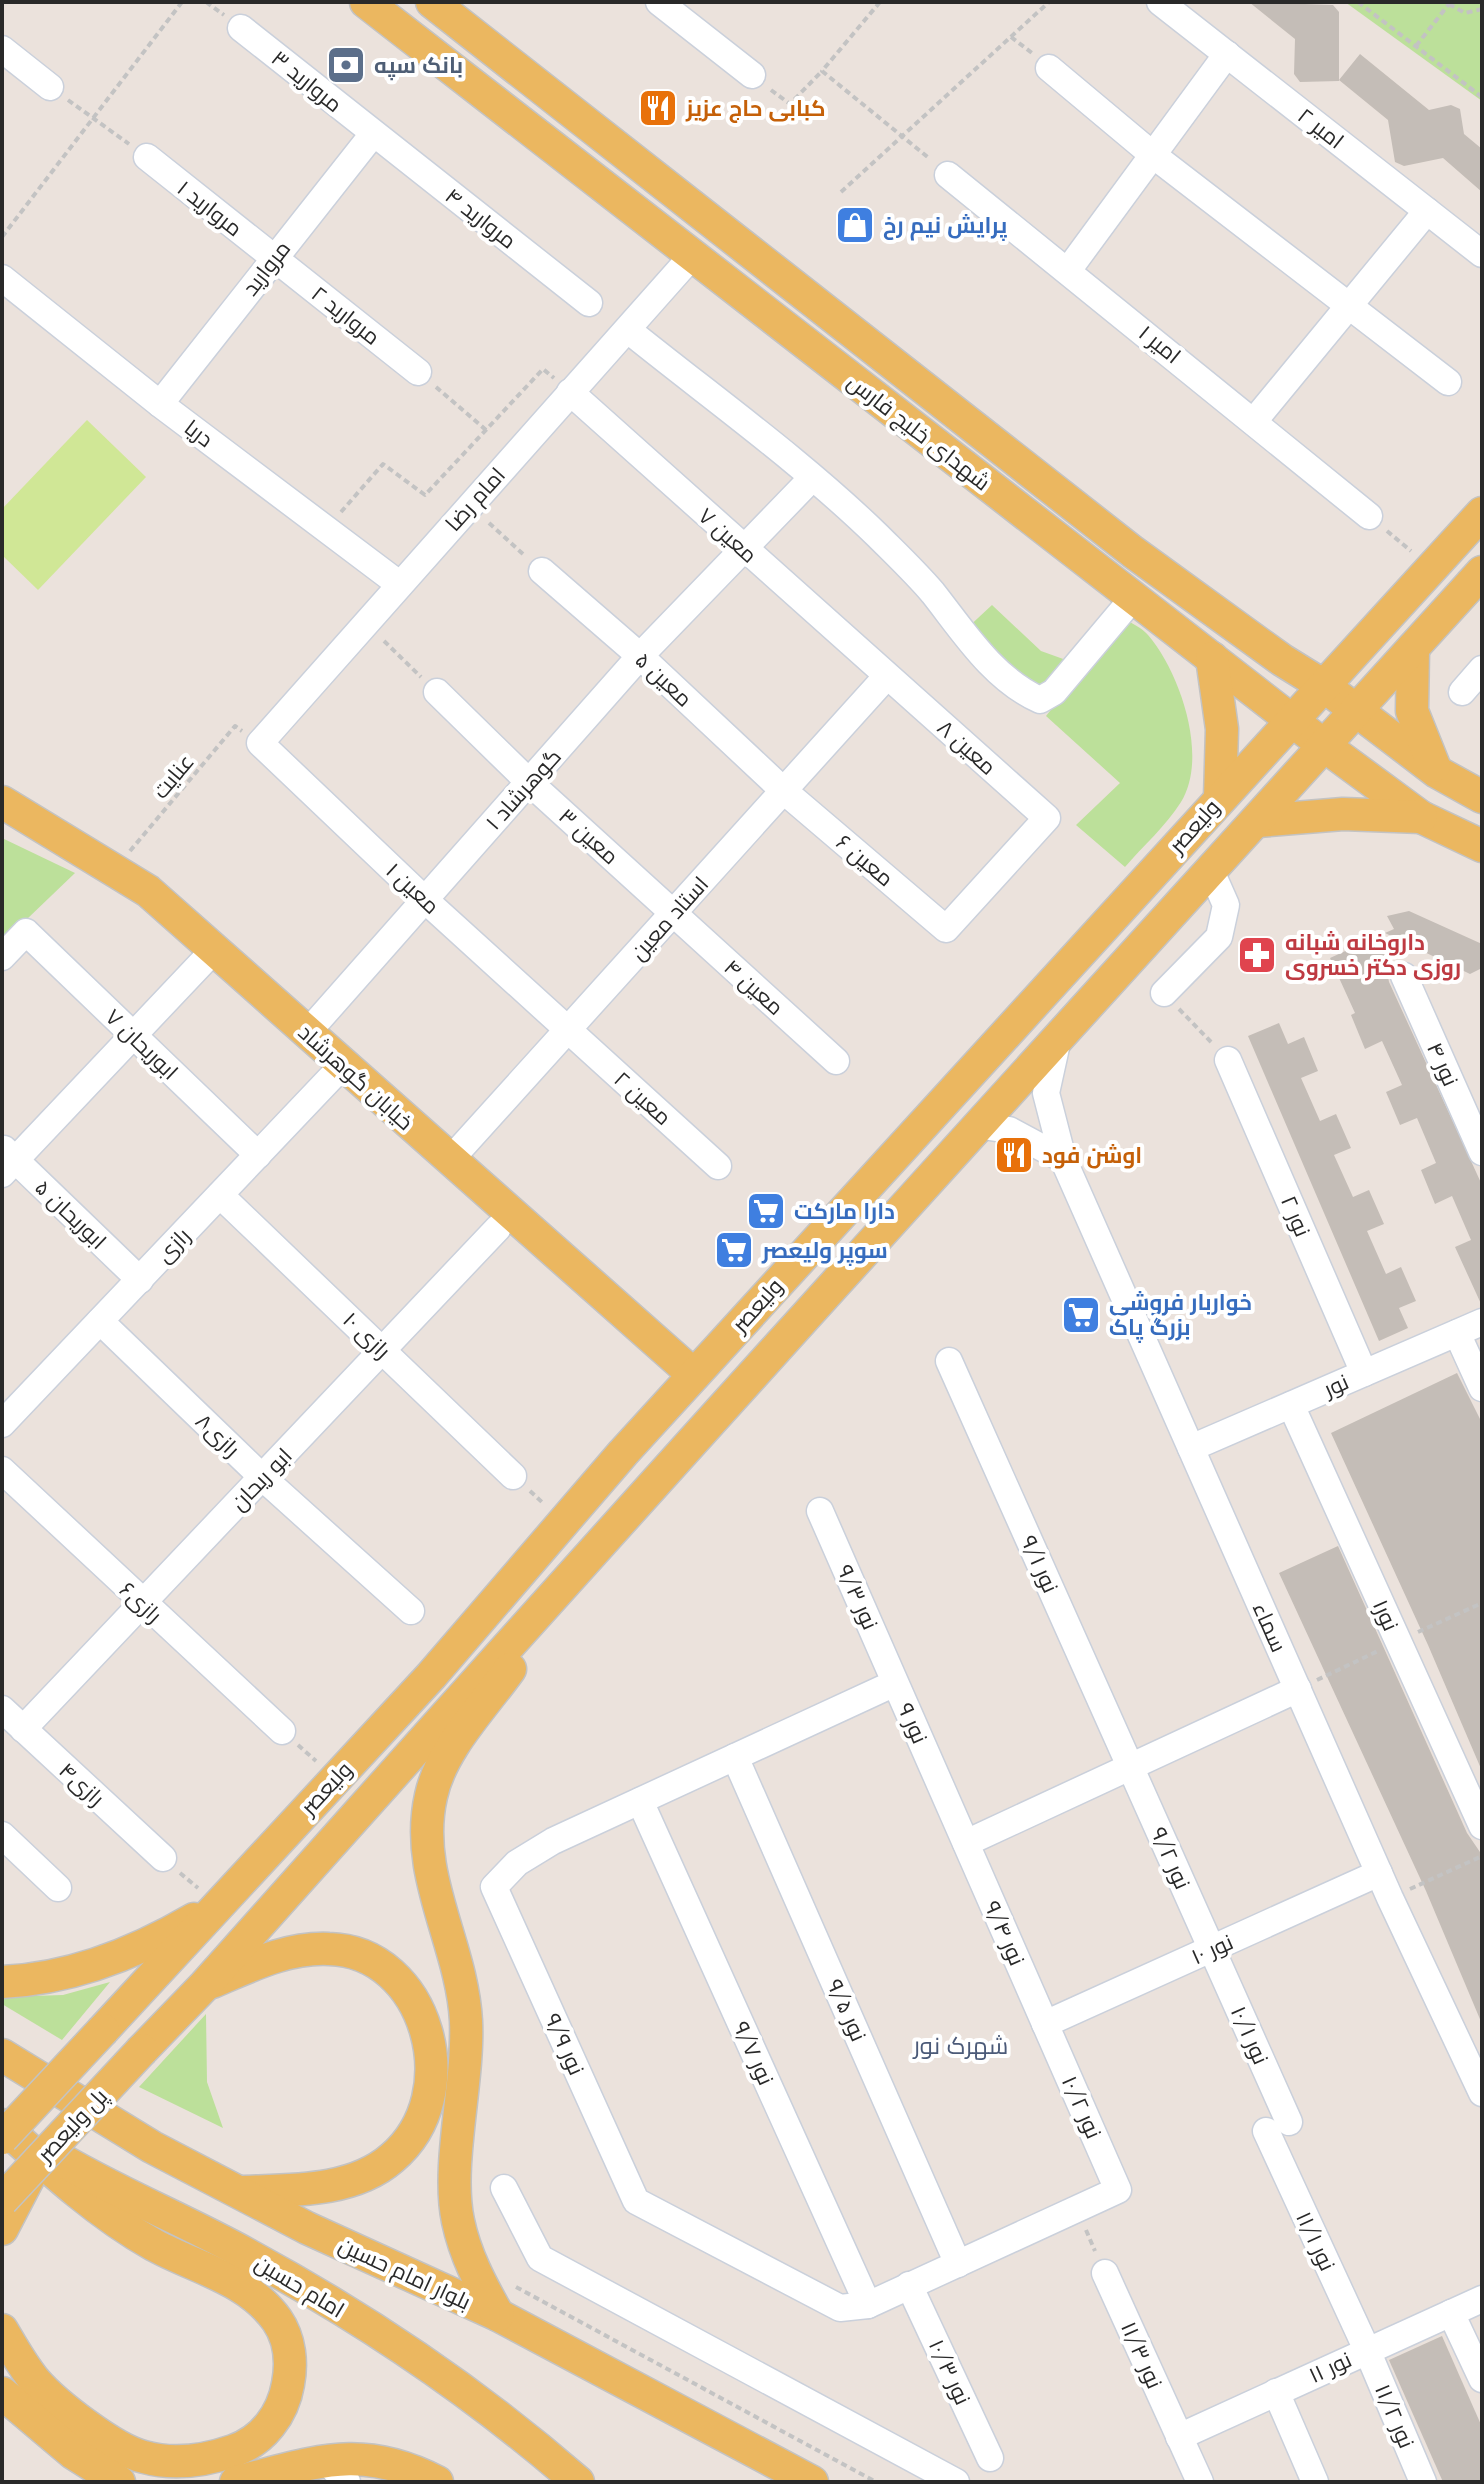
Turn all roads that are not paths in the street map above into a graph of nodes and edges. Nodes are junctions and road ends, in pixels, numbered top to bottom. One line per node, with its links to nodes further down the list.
1 (366, 2): 17 (main road, شهدای خلیج فارس)
2 (432, 2): 42 (main road, شهدای خلیج فارس)
3 (659, 2): 9 (street)
4 (1160, 2): 7 (street, امیر ۲)
5 (241, 28): 11 (street, مروارید ۳)
6 (2, 49): 10 (street)
7 (1227, 54): 12 (street); 15 (street, امیر ۲)
8 (1049, 68): 12 (street)
9 (752, 75)
10 (50, 87)
11 (373, 134): 18 (street, مروارید); 21 (street, مروارید ۴)
12 (1153, 155): 19 (street); 22 (street)
13 (147, 157): 18 (street, مروارید ۱)
14 (948, 175): 19 (street, امیر ۱)
15 (1427, 211): 16 (street, امیر ۲); 22 (street)
16 (1482, 254)
17 (692, 256): 23 (street, امام رضا); 36 (main road, شهدای خلیج فارس)
18 (274, 258): 24 (street, مروارید ۲); 27 (street, مروارید)
19 (1069, 269): 28 (street, امیر ۱)
20 (2, 278): 27 (street, دریا)
21 (589, 303)
22 (1350, 305): 25 (street); 28 (street)
23 (628, 330): 26 (street, امام رضا); 29 (street)
24 (418, 372)
25 (1448, 382)
26 (570, 392): 32 (street, معین ۷); 35 (street, امام رضا)
27 (160, 404): 35 (street, دریا)
28 (1254, 421): 31 (street, امیر ۱)
29 (812, 478): 32 (street, گوهرشاد ۱); 36 (street)
30 (1482, 513): 42 (main road, ولیعصر)
31 (1369, 516)
32 (744, 550): 38 (street, گوهرشاد ۱); 41 (street, معین ۷)
33 (542, 571): 38 (street, معین ۵)
34 (1482, 572): 37 (main road, ولیعصر)
35 (399, 584): 47 (street, امام رضا)
36 (1133, 598): 39 (main road, شهدای خلیج فارس)
37 (1413, 648): 45 (main road, ولیعصر); 49 (main road)
38 (640, 656): 50 (street, گوهرشاد ۱); 51 (street, معین ۵)
39 (1212, 658): 46 (main road, شهدای خلیج فارس); 53 (main road)
40 (1482, 669): 44 (street)
41 (887, 676): 51 (street, استاد معین); 61 (street, معین ۸)
42 (1324, 686): 45 (main road, شهدای خلیج فارس); 46 (main road, ولیعصر)
43 (437, 692): 50 (street, معین ۳)
44 (1462, 692)
45 (1358, 711): 48 (main road, ولیعصر); 49 (main road, شهدای خلیج فارس)
46 (1291, 720): 48 (main road, شهدای خلیج فارس); 53 (main road, ولیعصر)
47 (260, 743): 59 (street, معین ۱)
48 (1326, 747): 55 (main road, شهدای خلیج فارس); 56 (main road, ولیعصر)
49 (1437, 772): 52 (main road, شهدای خلیج فارس)
50 (529, 782): 59 (street, گوهرشاد ۱); 60 (street, معین ۳)
51 (784, 791): 60 (street, استاد معین); 61 (street, معین ۶)
52 (1482, 797)
53 (1220, 798): 89 (main road, ولیعصر)
54 (2, 802): 62 (main road, خیابان گوهرشاد)
55 (1421, 817): 56 (main road); 57 (main road, شهدای خلیج فارس)
56 (1258, 821): 58 (main road, ولیعصر)
57 (1482, 846)
58 (1211, 871): 65 (street); 67 (main road, ولیعصر)
59 (424, 899): 66 (street, معین ۱); 68 (street, گوهرشاد ۱)
60 (673, 913): 66 (street, استاد معین); 71 (street, معین ۴)
61 (946, 929)
62 (214, 950): 68 (main road, خیابان گوهرشاد); 69 (street)
63 (2, 957): 69 (street, ابوریحان ۷)
64 (1404, 976): 74 (street, نور ۴)
65 (1164, 993)
66 (568, 1030): 77 (street, استاد معین); 79 (street, معین ۲)
67 (1059, 1032): 73 (main road, ولیعصر); 76 (street, سماء)
68 (307, 1033): 72 (main road, خیابان گوهرشاد)
69 (134, 1035): 75 (street, ابوریحان ۷); 78 (street)
70 (1228, 1060): 88 (street, نور ۲)
71 (836, 1061)
72 (343, 1065): 75 (street, رازی); 77 (main road, خیابان گوهرشاد)
73 (977, 1125): 76 (street); 98 (main road, ولیعصر)
74 (1482, 1152)
75 (258, 1155): 80 (street, رازی)
76 (1063, 1159): 93 (street, سماء)
77 (450, 1160): 89 (main road, خیابان گوهرشاد)
78 (6, 1161): 82 (street, ابوریحان ۵)
79 (718, 1166)
80 (220, 1195): 82 (street, رازی); 86 (street, رازی ۱۰)
81 (498, 1228): 86 (street, ابو ریحان)
82 (140, 1280): 83 (street, رازی)
83 (100, 1321): 92 (street, رازی); 96 (street, رازی۸)
84 (1482, 1322): 85 (street, نور)
85 (1457, 1333): 88 (street, نور); 90 (street)
86 (382, 1351): 95 (street, رازی ۱۰); 96 (street, ابو ریحان)
87 (949, 1361): 107 (street, نور ۹/۱)
88 (1364, 1373): 91 (street, نور)
89 (694, 1375): 116 (main road, ولیعصر)
90 (1482, 1388)
91 (1291, 1405): 93 (street, نور); 109 (street, نور۱)
92 (7, 1408)
93 (1191, 1448): 102 (street, سماء)
94 (2, 1470): 99 (street, رازی۶)
95 (513, 1476)
96 (262, 1477): 99 (street, ابو ریحان); 100 (street, رازی۸)
97 (820, 1511): 101 (street, نور ۹/۳)
98 (608, 1533): 119 (main road, ولیعصر); 139 (main road)
99 (142, 1604): 104 (street, ابو ریحان); 105 (street, رازی۶)
100 (411, 1611)
101 (895, 1683): 106 (street, نور ۹); 111 (street, نور ۹)
102 (1298, 1689): 107 (street); 113 (street, سماء)
103 (2, 1709): 104 (street, رازی۴)
104 (23, 1729): 112 (street, رازی۴)
105 (282, 1731)
106 (735, 1757): 108 (street, نور ۹); 133 (street, نور ۹/۵)
107 (1131, 1767): 111 (street); 117 (street, نور ۹/۲)
108 (640, 1801): 114 (street, نور ۹); 137 (street, نور ۹/۷)
109 (1482, 1826)
110 (2, 1835): 115 (street)
111 (966, 1843): 120 (street, نور ۹/۴)
112 (163, 1858)
113 (1379, 1873): 117 (street, نور ۱۰); 124 (street, سماء)
114 (494, 1887): 137 (street, نور ۹/۹)
115 (58, 1888)
116 (218, 1905): 118 (main road); 121 (main road, ولیعصر)
117 (1212, 1949): 120 (street, نور ۱۰); 126 (street, نور ۱۰/۱)
118 (2, 1982)
119 (205, 1985): 122 (main road, ولیعصر); 130 (main road)
120 (1045, 2024): 133 (street, نور ۱۰/۲)
121 (103, 2030): 127 (main road, پل ولیعصر, bridge)
122 (142, 2050): 128 (main road, پل ولیعصر, bridge)
123 (2, 2055): 130 (main road, بلوار امام حسین)
124 (1482, 2093)
125 (2, 2124): 140 (main road); 151 (main road, امام حسین)
126 (1277, 2126): 141 (street, نور ۱۱/۱)
127 (2, 2138)
128 (36, 2164): 131 (main road, پل ولیعصر, bridge); 132 (main road)
129 (504, 2188): 153 (street)
130 (239, 2192): 139 (main road, بلوار امام حسین)
131 (2, 2200)
132 (2, 2229)
133 (958, 2264): 135 (street)
134 (1105, 2273): 145 (street, نور ۱۱/۳)
135 (909, 2285): 137 (street); 146 (street, نور ۱۰/۳)
136 (1482, 2299): 138 (street, نور ۱۱)
137 (868, 2305)
138 (1451, 2313): 141 (street, نور ۱۱); 142 (street)
139 (498, 2315): 152 (main road, بلوار امام حسین)
140 (2, 2330)
141 (1367, 2350): 143 (street, نور ۱۱); 156 (street, نور ۱۱/۲)
142 (1482, 2379)
143 (1276, 2392): 145 (street, نور ۱۱); 155 (street)
144 (2, 2393): 148 (main road)
145 (1179, 2437): 154 (street, نور ۱۱/۳)
146 (990, 2458)
147 (336, 2471): 149 (main road); 150 (main road)
148 (119, 2482)
149 (236, 2482)
150 (437, 2482)
151 (578, 2482)
152 (812, 2482)
153 (956, 2482)
154 (1200, 2482)
155 (1315, 2482)
156 (1423, 2482)

